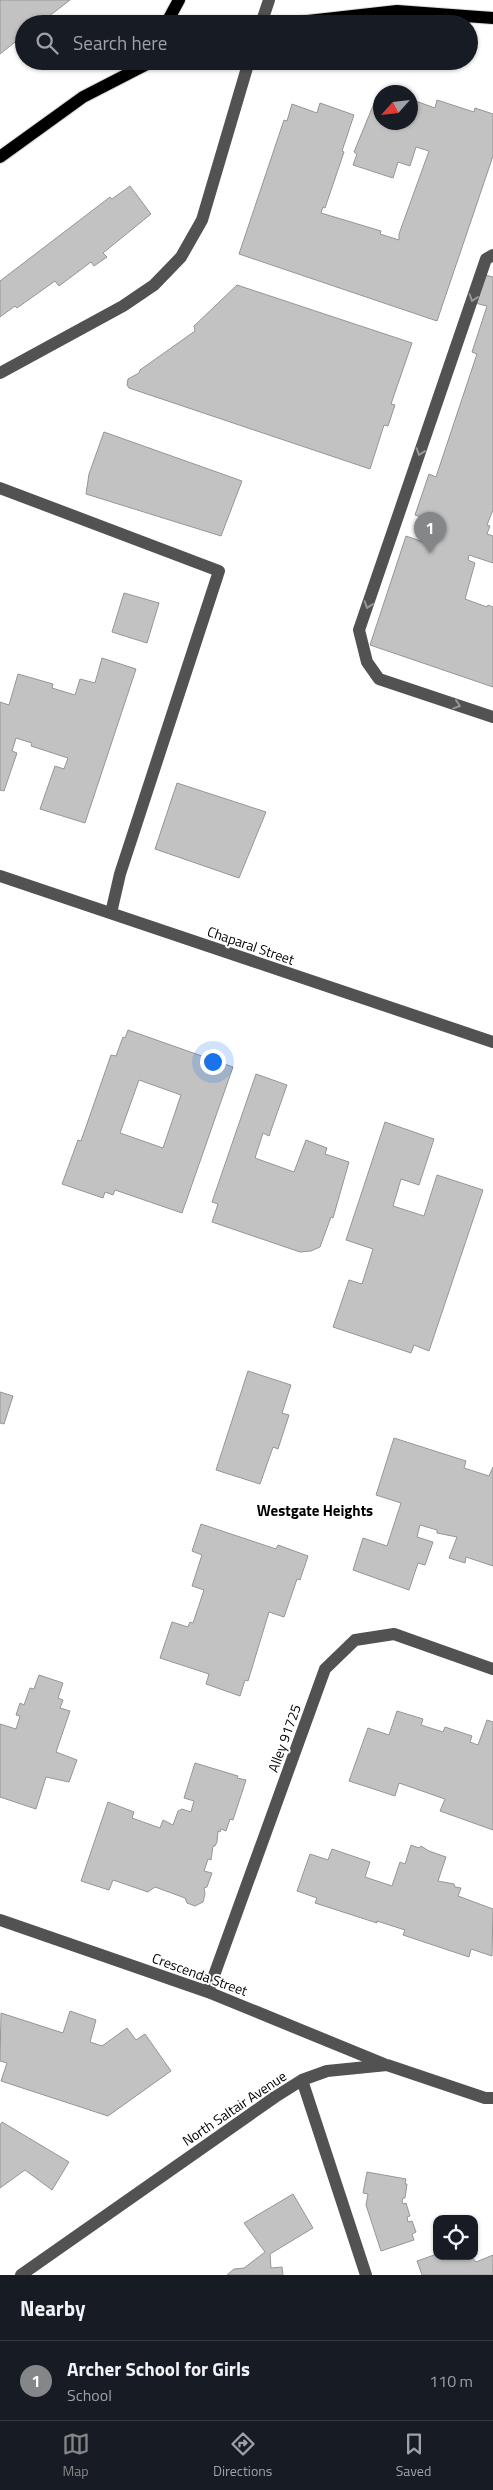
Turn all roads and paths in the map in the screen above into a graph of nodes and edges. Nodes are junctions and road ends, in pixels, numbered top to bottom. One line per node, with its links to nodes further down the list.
1 (179, 0): 3 (main road)
2 (269, 0): 4 (street)
3 (171, 15)
4 (264, 15)
5 (361, 15): 6 (main road)
6 (452, 15)
7 (478, 17): 8 (main road)
8 (493, 18)
9 (134, 70): 11 (main road)
10 (246, 70): 13 (street)
11 (0, 157)
12 (493, 255): 15 (street, one-way to 15)
13 (0, 373)
14 (0, 488): 17 (street)
15 (493, 717)
16 (0, 876): 17 (street, Chaparal Street)
17 (111, 913): 18 (street, Chaparal Street)
18 (493, 1042)
19 (493, 1669): 21 (street, Alley 91725)
20 (0, 1920): 21 (street, Crescenda Street)
21 (208, 1992): 22 (street, Crescenda Street)
22 (387, 2065): 23 (street, North Saltair Avenue); 24 (street, North Saltair Avenue)
23 (302, 2080): 25 (street, North Saltair Avenue); 26 (street)
24 (493, 2098)
25 (22, 2275)
26 (366, 2275)

